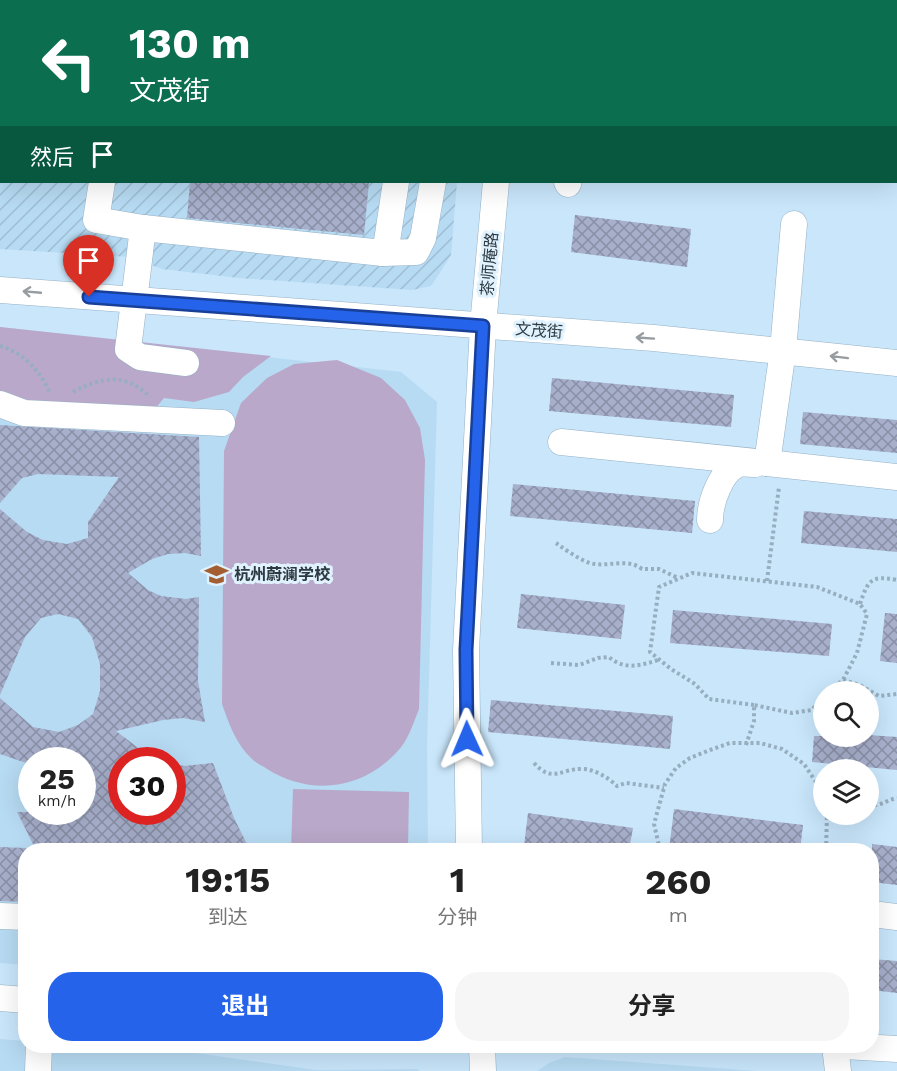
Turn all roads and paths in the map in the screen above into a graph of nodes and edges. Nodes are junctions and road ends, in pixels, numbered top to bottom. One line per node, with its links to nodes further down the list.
1 (102, 183): 6 (street)
2 (396, 183): 7 (street)
3 (432, 183): 7 (street)
4 (496, 183): 10 (street, 茶师庵路)
5 (794, 224): 12 (street)
6 (142, 228): 7 (street); 9 (street)
7 (383, 253)
8 (0, 290): 9 (street, 文茂街, one-way to 8)
9 (133, 300): 10 (street, 文茂街); 13 (street)
10 (483, 326): 12 (street, 文茂街, one-way to 10); 40 (street, 茶师庵路)
11 (0, 346): 15 (path)
12 (783, 350): 14 (street, 文茂街, one-way to 12); 19 (street)
13 (186, 363)
14 (897, 363)
15 (51, 399)
16 (0, 404): 17 (street)
17 (222, 423)
18 (561, 442): 19 (street)
19 (774, 464): 20 (street); 21 (street); 25 (path)
20 (897, 477)
21 (710, 520)
22 (556, 543): 23 (path)
23 (679, 579): 25 (path); 27 (path)
24 (897, 580): 26 (path)
25 (767, 581): 26 (path)
26 (860, 604): 29 (path)
27 (658, 659): 28 (path); 31 (path)
28 (550, 663)
29 (843, 680): 30 (path)
30 (897, 694)
31 (754, 705): 32 (path); 33 (path)
32 (813, 709)
33 (746, 744): 35 (path); 36 (path)
34 (534, 763): 36 (path)
35 (813, 778)
36 (664, 788): 41 (path)
37 (897, 798): 38 (path)
38 (879, 805)
39 (827, 825): 42 (path)
40 (469, 843)
41 (658, 843)
42 (826, 843)
43 (879, 915): 46 (street)
44 (0, 916): 45 (street)
45 (18, 917)
46 (897, 917)
47 (0, 998): 48 (street)
48 (18, 999)
49 (879, 1048): 50 (street)
50 (897, 1049)
51 (39, 1053): 54 (street)
52 (482, 1053): 55 (street)
53 (836, 1053): 56 (street)
54 (38, 1071)
55 (483, 1071)
56 (838, 1071)

